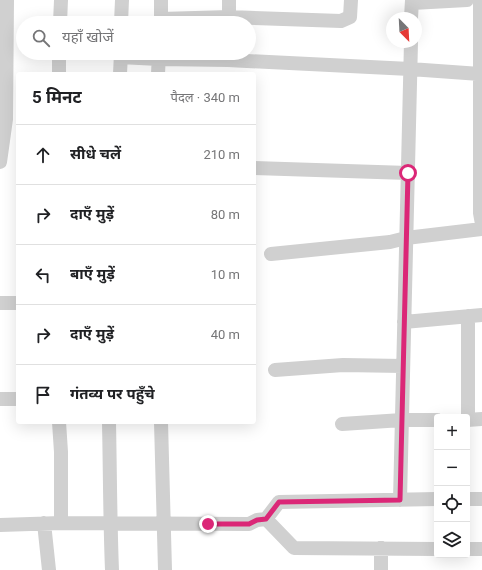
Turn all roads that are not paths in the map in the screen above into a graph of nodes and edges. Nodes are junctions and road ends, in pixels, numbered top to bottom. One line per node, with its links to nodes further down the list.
1 (7, 0): 27 (street)
2 (61, 0): 11 (street)
3 (122, 0): 12 (street)
4 (161, 0): 13 (street)
5 (229, 0): 14 (street)
6 (351, 0): 15 (street)
7 (467, 0): 9 (street)
8 (480, 0): 26 (street)
9 (412, 2): 10 (street)
10 (411, 12)
11 (60, 16)
12 (122, 16)
13 (161, 16)
14 (229, 16)
15 (256, 20)
16 (411, 48): 22 (street)
17 (59, 60): 23 (street)
18 (121, 60): 24 (street)
19 (159, 60): 25 (street)
20 (205, 60): 21 (street)
21 (228, 62): 22 (street)
22 (410, 69): 26 (street); 30 (street)
23 (58, 72)
24 (120, 72)
25 (158, 72)
26 (481, 74): 31 (street)
27 (3, 119): 28 (street)
28 (0, 162)
29 (256, 168): 30 (street)
30 (408, 173): 33 (street)
31 (482, 224)
32 (482, 229): 33 (street)
33 (406, 238): 34 (street); 39 (street)
34 (271, 254)
35 (0, 303): 36 (street)
36 (16, 303)
37 (482, 315): 38 (street)
38 (468, 316): 39 (street); 44 (street)
39 (404, 322): 40 (street)
40 (403, 366): 41 (street); 46 (street)
41 (275, 370)
42 (0, 399): 43 (street)
43 (16, 399)
44 (467, 414)
45 (482, 419): 48 (street)
46 (402, 420): 47 (street); 52 (street); 55 (street)
47 (434, 420)
48 (470, 420)
49 (59, 424): 58 (street)
50 (109, 424): 60 (street)
51 (161, 424): 59 (street)
52 (342, 424)
53 (470, 499): 54 (street)
54 (482, 499)
55 (400, 500): 56 (street); 61 (street)
56 (434, 500)
57 (0, 517): 58 (street)
58 (61, 519): 60 (street); 62 (street)
59 (163, 519): 60 (street); 61 (street); 70 (street)
60 (110, 520): 69 (street)
61 (262, 520): 64 (street)
62 (44, 523): 63 (street); 68 (street)
63 (0, 525)
64 (381, 548): 65 (street); 71 (street)
65 (434, 549)
66 (470, 549): 67 (street)
67 (482, 549)
68 (49, 570)
69 (112, 570)
70 (165, 570)
71 (381, 570)

